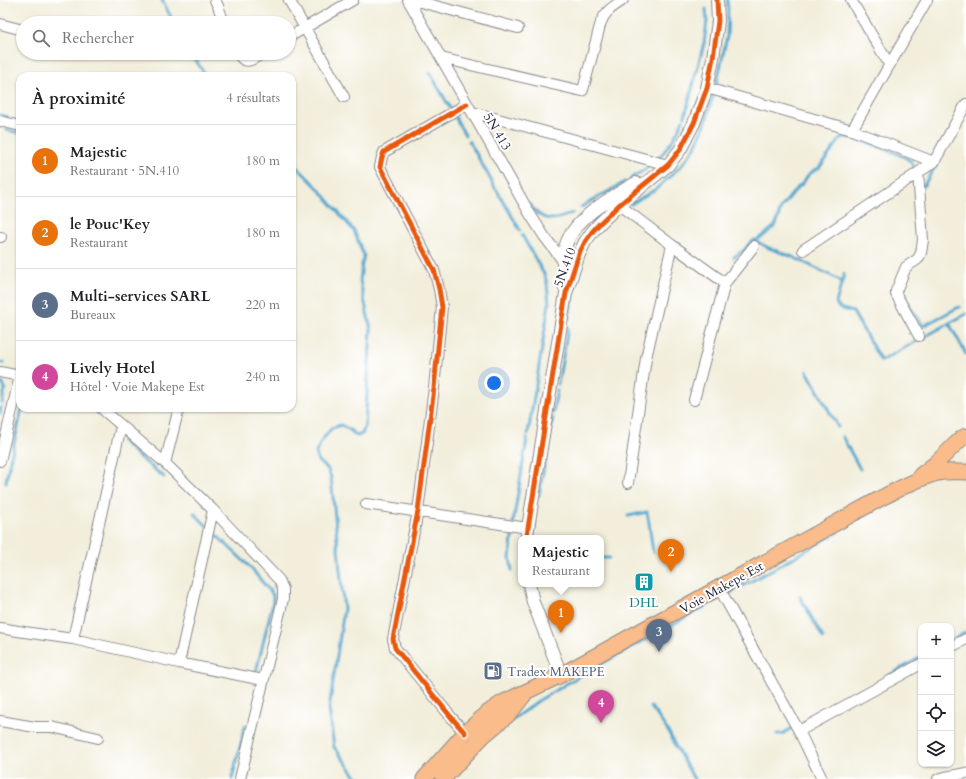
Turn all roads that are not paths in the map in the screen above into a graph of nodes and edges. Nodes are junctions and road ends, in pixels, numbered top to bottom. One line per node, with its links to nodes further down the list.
1 (215, 0): 10 (street)
2 (289, 0): 13 (street)
3 (352, 0): 13 (street)
4 (408, 0): 16 (street, 5N 413)
5 (413, 0): 14 (street)
6 (624, 0): 16 (street)
7 (718, 0): 18 (street, 5N.410)
8 (851, 0): 17 (street)
9 (927, 0): 17 (street)
10 (222, 16)
11 (0, 24): 12 (street)
12 (16, 28)
13 (305, 28): 15 (street); 19 (street)
14 (518, 28)
15 (296, 33)
16 (441, 58): 21 (street, 5N 413)
17 (889, 64): 24 (street)
18 (707, 88): 24 (street); 26 (street, 5N.410)
19 (344, 97)
20 (966, 104): 25 (street)
21 (470, 108): 26 (street); 32 (street, 5N 413); 52 (street)
22 (0, 121): 23 (street)
23 (16, 125)
24 (852, 130): 25 (street)
25 (934, 162): 27 (street)
26 (664, 168): 28 (street, 5N.410)
27 (918, 172): 31 (street); 36 (street)
28 (615, 202): 29 (street); 32 (street); 33 (street, 5N.410)
29 (672, 245): 34 (street); 49 (street)
30 (754, 246): 34 (street)
31 (803, 250)
32 (563, 261): 33 (street, 5N 413); 35 (street)
33 (575, 267): 35 (street, 5N.410)
34 (725, 283): 40 (street)
35 (566, 293): 53 (street, 5N.410)
36 (919, 336)
37 (0, 372): 38 (street)
38 (16, 375)
39 (16, 393): 45 (street)
40 (694, 400)
41 (105, 412): 43 (street)
42 (178, 412): 46 (street)
43 (121, 426): 46 (street); 57 (street)
44 (966, 436): 48 (main road)
45 (0, 461)
46 (165, 463): 51 (street)
47 (966, 472): 48 (main road)
48 (914, 481): 55 (main road, Voie Makepe Est)
49 (628, 483)
50 (366, 504): 52 (street)
51 (214, 510): 60 (street); 63 (street)
52 (418, 511): 53 (street); 67 (street)
53 (528, 533)
54 (530, 587): 62 (street)
55 (719, 588): 62 (main road, Voie Makepe Est); 66 (street)
56 (0, 628): 57 (street)
57 (73, 639): 60 (street)
58 (966, 639): 59 (street)
59 (954, 645)
60 (179, 663): 63 (street)
61 (918, 666): 66 (street)
62 (561, 675): 64 (main road, Voie Makepe Est)
63 (263, 680): 70 (street)
64 (527, 691): 67 (main road, Voie Makepe Est); 72 (main road, Voie Makepe Est)
65 (0, 720): 68 (street)
66 (799, 731): 73 (street)
67 (465, 733): 71 (main road, Voie Makepe Est)
68 (98, 738)
69 (966, 773): 74 (street)
70 (240, 779)
71 (424, 779)
72 (443, 779)
73 (822, 779)
74 (938, 779)

